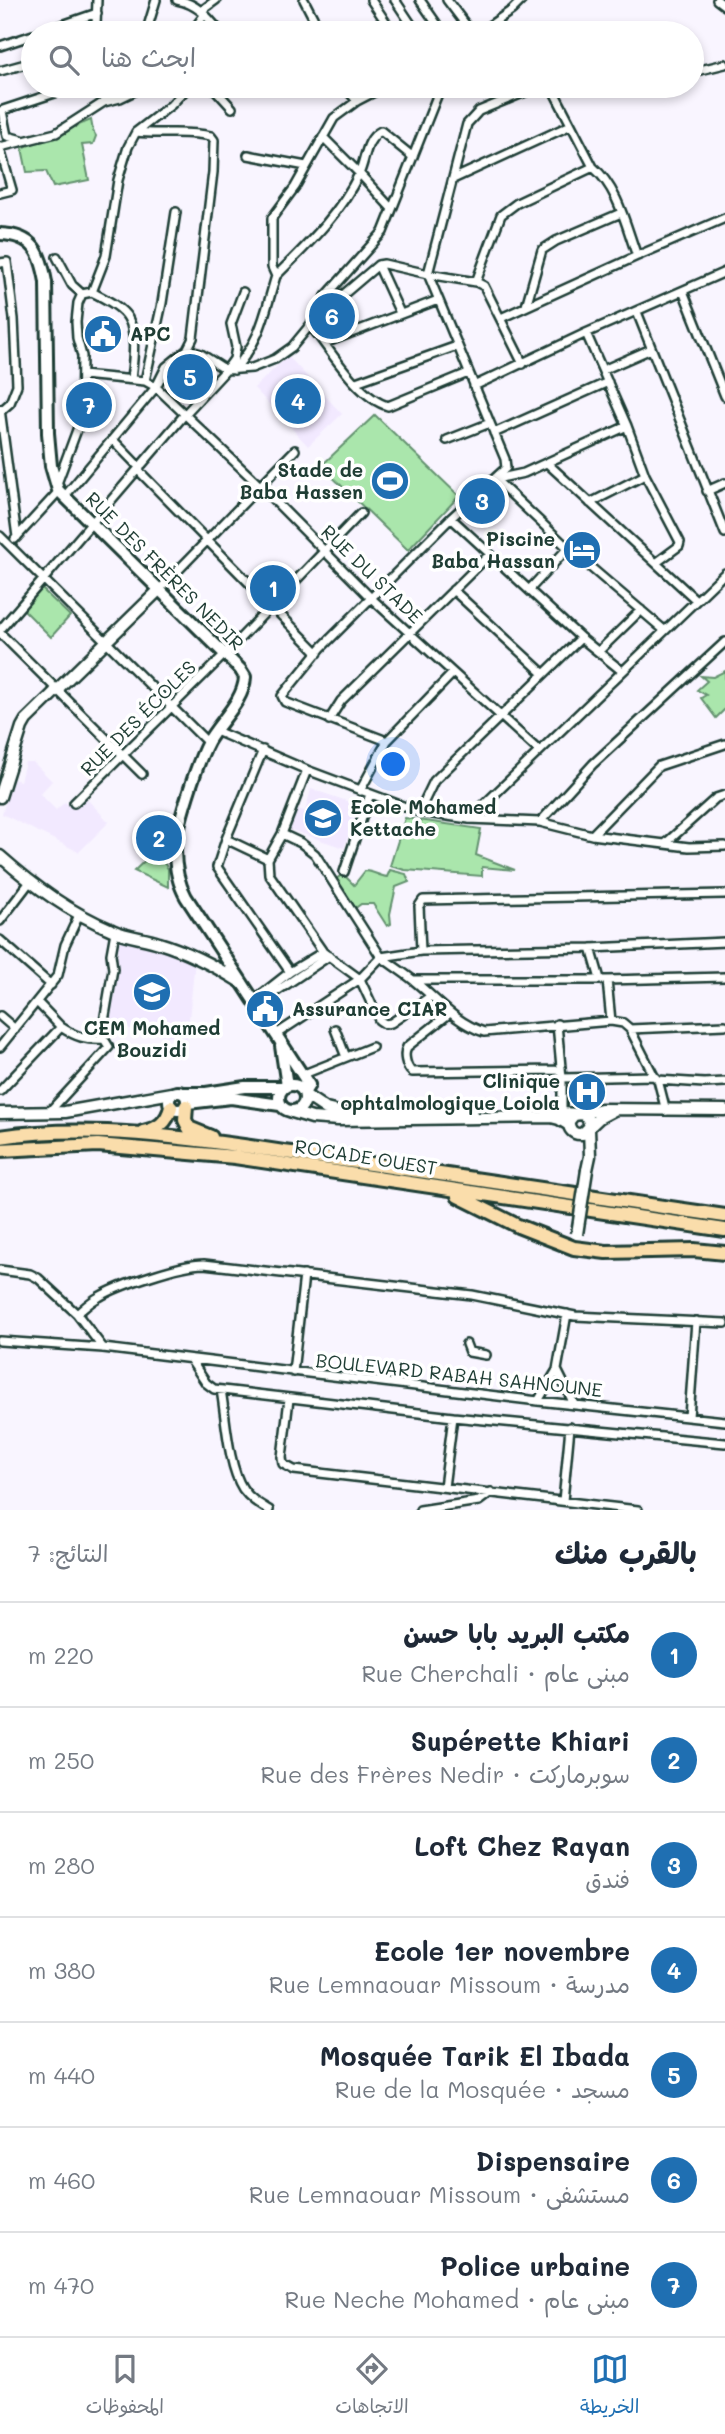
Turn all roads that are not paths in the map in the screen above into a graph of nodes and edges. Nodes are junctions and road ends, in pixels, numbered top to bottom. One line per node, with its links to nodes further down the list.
1 (97, 0): 17 (street)
2 (156, 0): 20 (street)
3 (177, 0): 13 (street)
4 (216, 0): 16 (street)
5 (304, 0): 23 (street)
6 (371, 0): 24 (street)
7 (395, 0): 25 (street)
8 (420, 0): 26 (street)
9 (447, 0): 27 (street)
10 (509, 0): 15 (street)
11 (522, 0): 15 (street)
12 (717, 0): 14 (street)
13 (191, 1): 16 (street)
14 (725, 6)
15 (512, 10): 28 (street)
16 (203, 12): 21 (street); 22 (street)
17 (97, 13): 18 (street); 19 (street)
18 (74, 21)
19 (96, 21)
20 (150, 21)
21 (198, 21)
22 (211, 21)
23 (315, 21)
24 (385, 21)
25 (408, 21)
26 (435, 21)
27 (463, 21)
28 (496, 21)
29 (21, 39): 30 (street)
30 (0, 46)
31 (725, 64): 33 (street)
32 (21, 66): 34 (street)
33 (704, 69)
34 (0, 72)
35 (40, 98): 46 (street)
36 (120, 98): 50 (street)
37 (178, 98): 48 (street)
38 (223, 98): 45 (street)
39 (354, 98): 44 (street)
40 (362, 98): 44 (street)
41 (436, 98): 53 (street)
42 (510, 98): 57 (street)
43 (557, 98): 47 (street)
44 (356, 101): 49 (street)
45 (232, 108)
46 (1, 111): 50 (street)
47 (571, 125): 55 (street); 57 (street)
48 (136, 132): 73 (street); 89 (street)
49 (323, 137): 54 (street); 56 (street)
50 (26, 141): 51 (street)
51 (0, 148): 58 (street)
52 (248, 155): 54 (street)
53 (413, 157): 56 (street); 59 (street)
54 (306, 166): 70 (street)
55 (593, 167): 61 (street); 71 (street)
56 (359, 173): 59 (street); 70 (street)
57 (453, 179): 69 (street)
58 (0, 193)
59 (392, 209): 81 (street)
60 (176, 212): 97 (street)
61 (621, 213): 64 (street); 78 (street)
62 (725, 218): 64 (street)
63 (0, 234): 117 (main road, RUE DES FRÈRES NEDIR)
64 (636, 256): 78 (street)
65 (57, 257): 75 (street)
66 (0, 262): 103 (street)
67 (377, 265): 69 (street); 76 (street); 80 (street)
68 (725, 272): 72 (street)
69 (428, 274): 71 (street); 77 (street)
70 (276, 276): 91 (street)
71 (476, 282): 82 (street)
72 (683, 291): 79 (street); 95 (street)
73 (92, 292): 75 (street); 96 (street)
74 (243, 292): 91 (street)
75 (82, 294): 94 (street)
76 (334, 300): 81 (street); 84 (street)
77 (438, 300): 80 (street); 87 (street)
78 (526, 306): 82 (street)
79 (637, 312): 85 (street); 88 (street)
80 (400, 313): 84 (street)
81 (316, 317): 83 (street)
82 (501, 318): 90 (street)
83 (310, 325): 86 (street); 91 (street)
84 (353, 332): 86 (street)
85 (586, 333): 90 (street); 92 (street)
86 (325, 343): 99 (street)
87 (457, 346): 93 (street); 99 (street)
88 (651, 349): 92 (street); 118 (street)
89 (187, 350): 91 (street); 101 (street)
90 (523, 364): 100 (street)
91 (230, 370): 104 (street)
92 (603, 370): 98 (street)
93 (468, 373): 99 (street); 100 (street)
94 (82, 375): 96 (street); 117 (street)
95 (721, 378): 102 (street)
96 (131, 379): 97 (street)
97 (145, 381): 101 (street, RUE DU STADE)
98 (608, 382): 106 (street); 107 (street)
99 (356, 383)
100 (474, 386): 105 (street)
101 (156, 387): 104 (street, RUE DU STADE); 108 (street)
102 (725, 396)
103 (1, 410): 125 (street)
104 (186, 413): 112 (street); 116 (street, RUE DU STADE)
105 (490, 423): 107 (street); 109 (street)
106 (627, 426): 111 (street); 113 (street)
107 (494, 433): 114 (street)
108 (113, 440): 112 (street); 117 (street)
109 (447, 440)
110 (295, 450): 116 (street)
111 (547, 463): 114 (street); 119 (street)
112 (139, 469): 122 (street); 126 (street)
113 (645, 475): 119 (street); 131 (street)
114 (495, 479): 121 (street); 128 (street)
115 (725, 483): 118 (street)
116 (260, 485): 126 (street); 129 (street, RUE DU STADE)
117 (61, 489): 122 (main road, RUE DES FRÈRES NEDIR); 125 (street)
118 (707, 491): 123 (street)
119 (590, 503): 131 (street)
120 (361, 513): 129 (street, RUE DES ÉCOLES)
121 (451, 518): 130 (street); 137 (street)
122 (92, 524): 133 (street); 134 (main road, RUE DES FRÈRES NEDIR)
123 (725, 533)
124 (0, 536): 127 (street)
125 (17, 537): 127 (street)
126 (209, 538): 134 (street); 139 (street)
127 (10, 545): 133 (street)
128 (568, 548): 136 (street); 140 (street)
129 (324, 552): 137 (street, RUE DU STADE); 139 (street, RUE DES ÉCOLES)
130 (489, 555): 135 (street); 136 (street)
131 (656, 563): 138 (street)
132 (725, 573): 138 (street)
133 (43, 578): 142 (street); 145 (street)
134 (159, 590): 145 (street); 149 (main road, RUE DES FRÈRES NEDIR)
135 (453, 590): 143 (street); 152 (street)
136 (529, 590): 144 (street)
137 (371, 598): 143 (street, RUE DU STADE); 148 (street)
138 (696, 600): 141 (street)
139 (271, 606): 148 (street); 149 (street, RUE DES ÉCOLES)
140 (641, 610): 141 (street); 147 (street)
141 (664, 630): 150 (street)
142 (0, 631): 153 (street)
143 (410, 633): 151 (street, RUE DU STADE); 156 (street)
144 (581, 638): 147 (street); 152 (street)
145 (105, 642): 153 (street); 154 (street)
146 (725, 642): 173 (street)
147 (599, 651): 150 (street)
148 (318, 653): 156 (street)
149 (224, 655): 154 (street, RUE DES ÉCOLES); 157 (main road, RUE DES FRÈRES NEDIR)
150 (622, 671): 162 (street)
151 (453, 673): 155 (street, RUE DU STADE); 158 (street)
152 (544, 674): 155 (street)
153 (55, 690): 163 (street); 169 (street)
154 (172, 705): 159 (street); 163 (street, RUE DES ÉCOLES)
155 (500, 716): 162 (street, RUE DU STADE); 171 (street)
156 (329, 720): 158 (street)
157 (216, 731): 159 (main road, RUE DES FRÈRES NEDIR); 161 (street)
158 (387, 741): 166 (street)
159 (208, 744): 193 (main road, RUE DES FRÈRES NEDIR)
160 (725, 744): 175 (street)
161 (263, 750): 164 (street); 176 (street)
162 (539, 751): 172 (street)
163 (124, 755): 165 (street); 170 (street, RUE DES ÉCOLES)
164 (307, 770): 166 (street); 174 (street)
165 (142, 774)
166 (360, 790): 167 (street)
167 (370, 794): 171 (street); 181 (street)
168 (725, 795): 177 (street)
169 (0, 797)
170 (74, 803)
171 (419, 812): 172 (street)
172 (468, 819): 173 (street)
173 (540, 822): 175 (street)
174 (282, 834): 180 (street); 192 (street)
175 (592, 835): 177 (street)
176 (226, 839): 180 (street); 195 (street)
177 (666, 843): 178 (street)
178 (725, 846)
179 (0, 856): 182 (street)
180 (268, 859): 191 (street)
181 (344, 873)
182 (29, 883): 184 (street); 185 (street)
183 (725, 894): 190 (street)
184 (79, 915): 186 (street); 201 (street)
185 (0, 921)
186 (115, 932): 194 (street); 214 (street)
187 (0, 940): 201 (street)
188 (725, 942): 189 (street)
189 (592, 948): 190 (street); 198 (street)
190 (421, 951): 192 (street)
191 (326, 954): 195 (street); 197 (street); 204 (street)
192 (381, 957): 197 (street); 199 (street)
193 (228, 961): 194 (street); 200 (main road, RUE DES FRÈRES NEDIR)
194 (213, 965): 200 (street)
195 (290, 972): 204 (street)
196 (725, 977): 198 (street)
197 (360, 979): 202 (street); 215 (street)
198 (603, 980): 199 (street); 207 (street)
199 (413, 981): 202 (street)
200 (242, 983): 204 (main road, RUE DES FRÈRES NEDIR)
201 (51, 985): 203 (street)
202 (431, 996): 205 (street)
203 (37, 1002): 210 (street); 211 (street)
204 (254, 1003): 215 (main road, RUE DES FRÈRES NEDIR)
205 (450, 1013): 208 (street); 220 (street)
206 (0, 1016): 211 (street)
207 (611, 1021): 208 (street); 213 (street)
208 (557, 1024): 220 (street)
209 (725, 1026): 213 (street)
210 (61, 1027): 214 (street); 224 (street)
211 (15, 1029): 216 (street)
212 (335, 1029): 218 (street)
213 (630, 1029): 221 (street)
214 (102, 1039): 231 (street)
215 (278, 1039): 219 (main road, RUE DES FRÈRES NEDIR); 223 (main road, RUE DES FRÈRES NEDIR)
216 (0, 1047)
217 (372, 1047): 218 (street)
218 (346, 1058): 219 (street)
219 (303, 1074): 225 (main road)
220 (561, 1074): 221 (street); 233 (street)
221 (656, 1078): 222 (street); 230 (street)
222 (725, 1082)
223 (286, 1086): 225 (main road); 226 (main road); 227 (main road)
224 (0, 1091)
225 (304, 1094): 232 (main road); 233 (street)
226 (178, 1101): 227 (main road); 231 (street); 238 (highway); 241 (highway)
227 (280, 1105): 232 (main road)
228 (614, 1110): 230 (street); 235 (street); 237 (street)
229 (725, 1110): 230 (street)
230 (666, 1111)
231 (49, 1112): 234 (street)
232 (292, 1112): 236 (street)
233 (562, 1112): 235 (street)
234 (0, 1113)
235 (579, 1114): 236 (street); 237 (street)
236 (569, 1125): 239 (street)
237 (589, 1128): 239 (street); 243 (street)
238 (130, 1134): 240 (highway, ROCADE OUEST); 241 (highway, ROCADE OUEST)
239 (578, 1135): 243 (street)
240 (0, 1137)
241 (230, 1145): 245 (highway, ROCADE OUEST)
242 (0, 1150): 244 (highway, ROCADE OUEST)
243 (587, 1166): 247 (street, bridge)
244 (442, 1188): 246 (highway, ROCADE OUEST); 247 (highway)
245 (725, 1216)
246 (725, 1230)
247 (574, 1248): 248 (highway)
248 (725, 1253)
249 (0, 1269): 251 (street)
250 (304, 1275): 251 (street); 252 (street); 261 (street)
251 (77, 1314): 257 (street)
252 (566, 1314): 253 (street); 260 (street)
253 (696, 1321): 254 (street); 267 (street)
254 (725, 1322)
255 (0, 1341): 257 (street, BOULEVARD RABAH SAHNOUNE)
256 (466, 1344): 258 (street)
257 (103, 1349): 259 (street, BOULEVARD RABAH SAHNOUNE)
258 (486, 1355)
259 (190, 1359): 261 (street, BOULEVARD RABAH SAHNOUNE); 262 (street)
260 (557, 1370): 264 (street); 265 (street)
261 (293, 1372): 264 (street, BOULEVARD RABAH SAHNOUNE)
262 (221, 1390): 263 (street); 274 (street)
263 (289, 1399): 266 (street); 271 (street)
264 (538, 1401): 265 (street, BOULEVARD RABAH SAHNOUNE)
265 (574, 1404): 267 (street, BOULEVARD RABAH SAHNOUNE)
266 (453, 1417): 269 (street); 271 (street)
267 (689, 1417): 268 (street, BOULEVARD RABAH SAHNOUNE)
268 (725, 1421)
269 (570, 1427): 270 (street); 273 (street)
270 (725, 1443)
271 (444, 1487): 272 (street)
272 (491, 1492): 273 (street); 275 (street)
273 (563, 1501): 276 (street)
274 (269, 1510)
275 (420, 1510)
276 (638, 1510)

